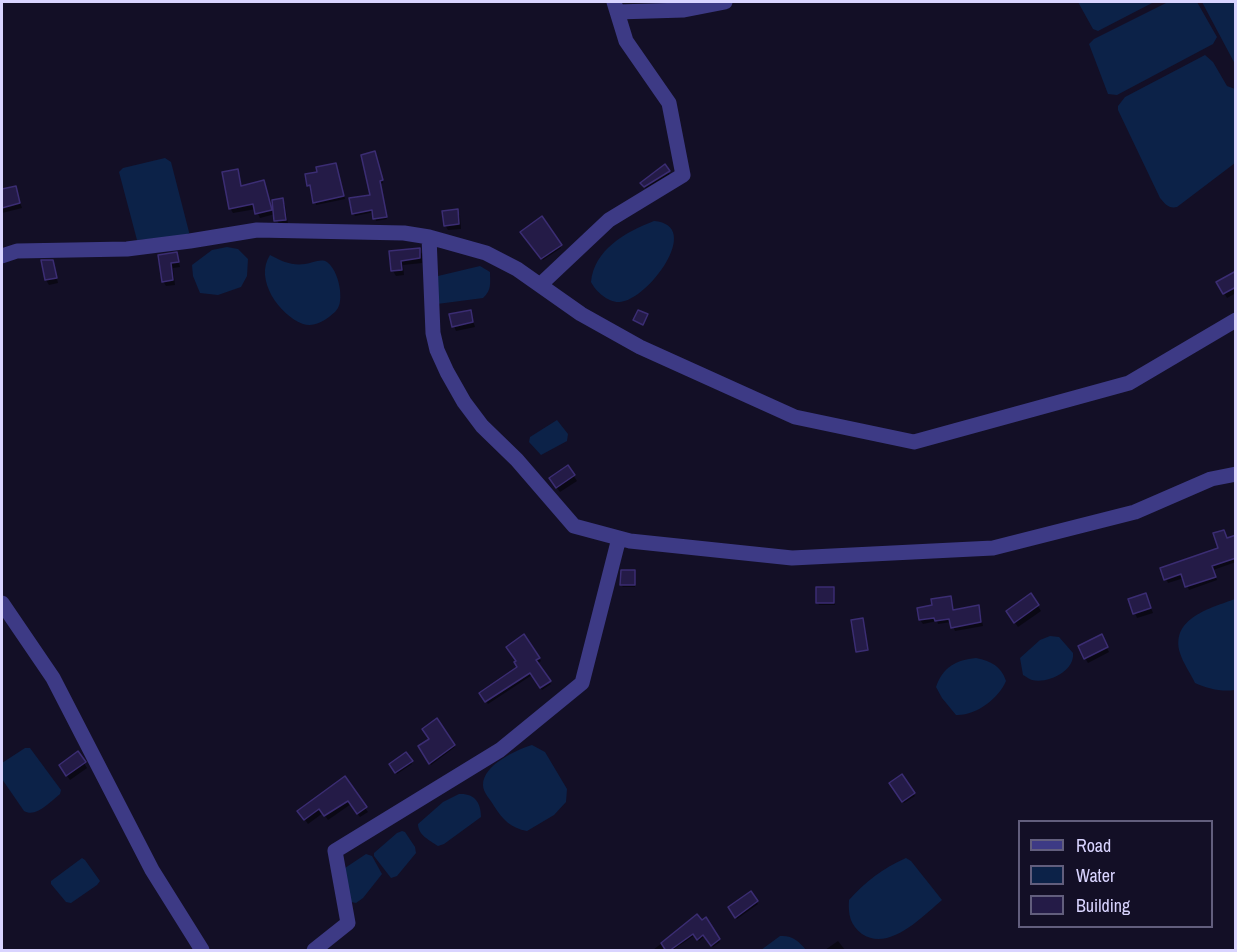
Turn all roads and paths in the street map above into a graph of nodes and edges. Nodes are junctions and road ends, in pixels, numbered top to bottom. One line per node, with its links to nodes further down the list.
1 (725, 2): 2 (street)
2 (616, 7): 5 (street)
3 (429, 237): 4 (street); 5 (street); 8 (street)
4 (2, 256)
5 (540, 285): 6 (street)
6 (1236, 320)
7 (1236, 474): 8 (street)
8 (619, 538): 11 (street)
9 (2, 603): 10 (street)
10 (202, 951)
11 (314, 951)

